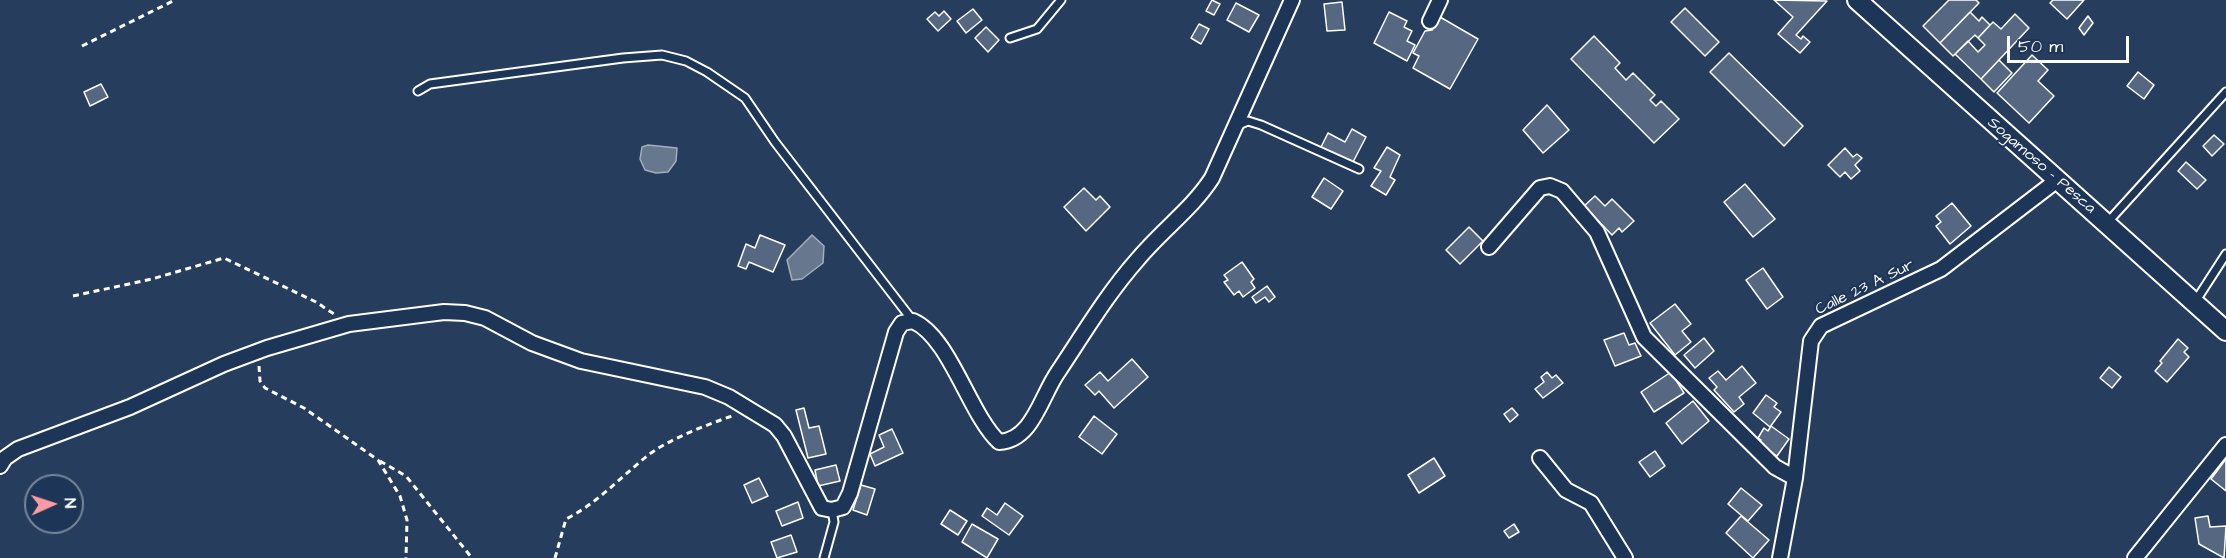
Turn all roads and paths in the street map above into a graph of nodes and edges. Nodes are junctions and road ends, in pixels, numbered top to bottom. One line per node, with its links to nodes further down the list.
1 (175, 0): 8 (path)
2 (1061, 0): 7 (lane)
3 (1292, 0): 11 (street)
4 (1440, 0): 6 (street)
5 (1857, 0): 13 (main road, Sogamoso - Pesca)
6 (1430, 21)
7 (1010, 38)
8 (82, 46)
9 (418, 91): 19 (lane)
10 (2226, 92): 14 (lane)
11 (1233, 127): 12 (lane); 19 (street)
12 (1359, 170)
13 (2056, 181): 14 (main road, Sogamoso - Pesca); 28 (street, Calle 23 A Sur)
14 (2107, 223): 18 (main road, Sogamoso - Pesca)
15 (1489, 247): 28 (street)
16 (2226, 254): 18 (lane)
17 (73, 296): 20 (path)
18 (2195, 303): 21 (main road, Sogamoso - Pesca)
19 (913, 321): 29 (street)
20 (349, 324): 22 (street); 23 (street)
21 (2226, 331)
22 (267, 348): 26 (path); 27 (street)
23 (752, 410): 29 (street); 32 (path)
24 (2226, 444): 36 (street)
25 (1540, 458): 34 (street)
26 (378, 460): 30 (path); 31 (path)
27 (0, 466)
28 (1795, 478): 35 (street, Calle 23 A Sur)
29 (832, 510): 33 (lane)
30 (406, 558)
31 (472, 558)
32 (555, 558)
33 (824, 558)
34 (1625, 558)
35 (1780, 558)
36 (2135, 558)

